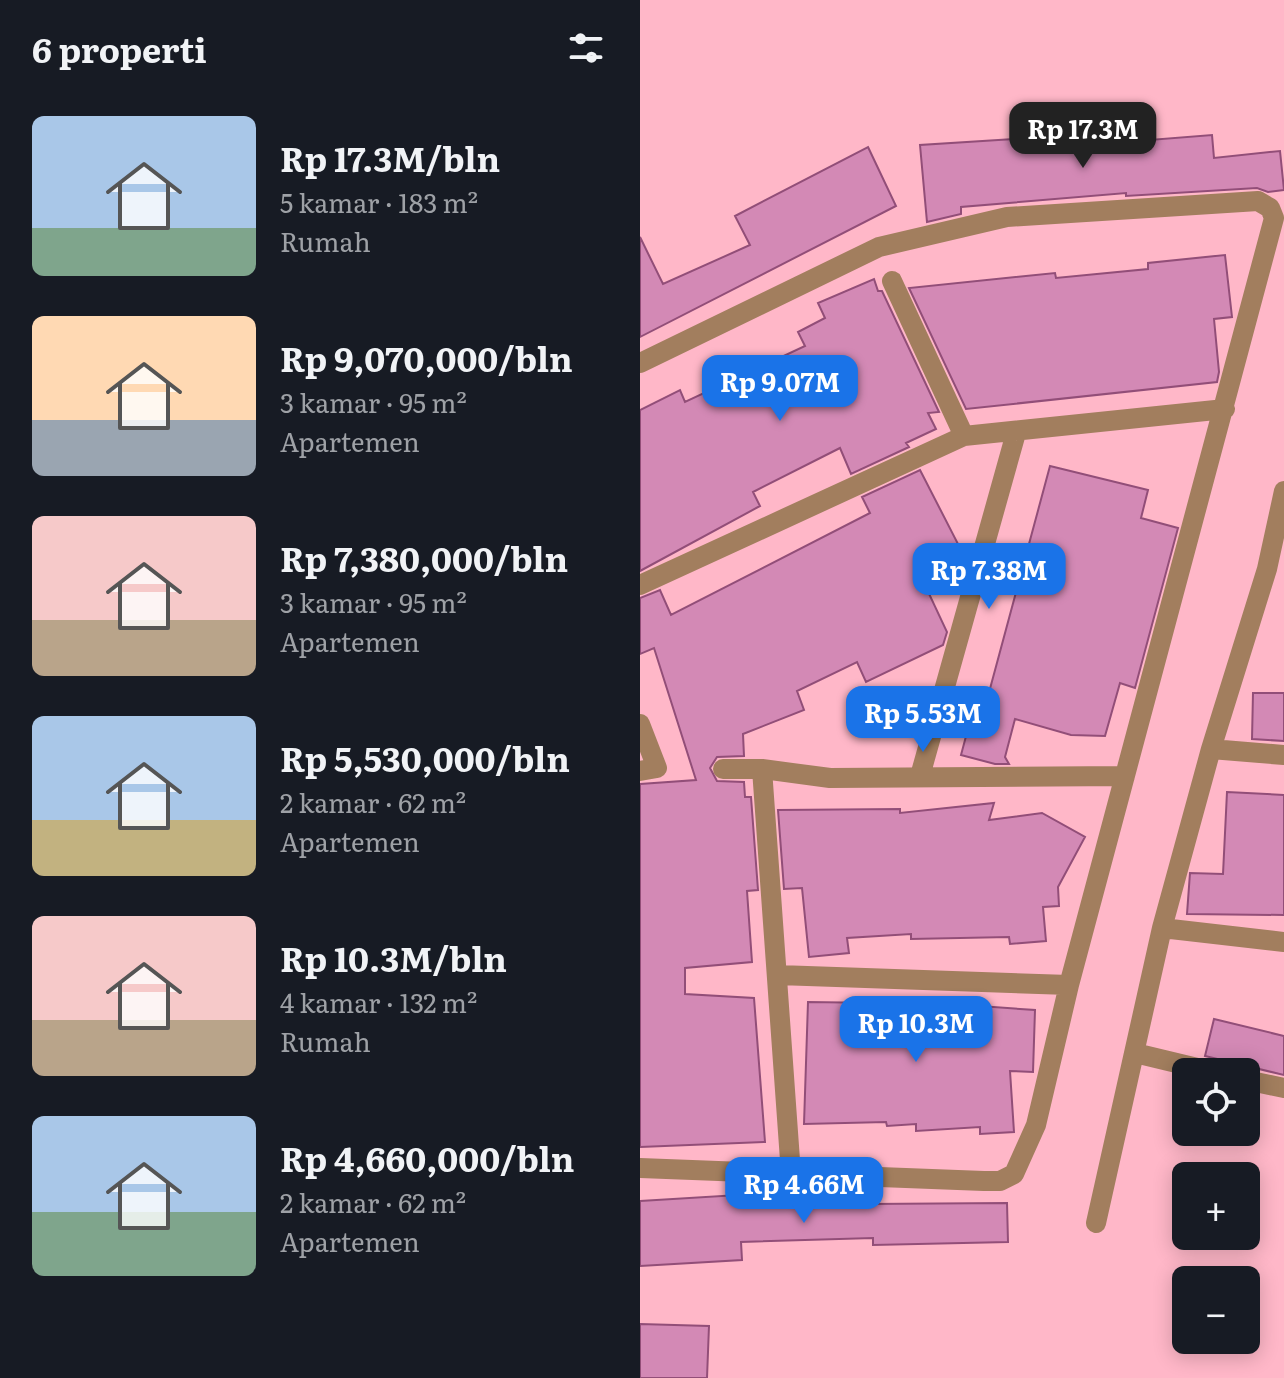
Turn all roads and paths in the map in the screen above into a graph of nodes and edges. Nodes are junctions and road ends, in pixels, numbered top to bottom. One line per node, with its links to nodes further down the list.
1 (892, 281): 5 (street)
2 (640, 363): 3 (street)
3 (1225, 409): 4 (street); 16 (street)
4 (1016, 433): 5 (street); 15 (street)
5 (964, 436): 8 (street)
6 (1284, 491): 7 (street)
7 (1275, 570): 10 (street)
8 (640, 585)
9 (640, 724): 14 (street)
10 (1211, 749): 11 (street); 17 (street)
11 (1284, 755)
12 (723, 769): 13 (street)
13 (762, 769): 15 (street); 19 (street)
14 (640, 771)
15 (920, 776): 16 (street)
16 (1125, 776): 20 (street)
17 (1162, 928): 18 (street); 21 (street)
18 (1284, 942)
19 (778, 975): 20 (street); 26 (street)
20 (1069, 985): 26 (street)
21 (1135, 1053): 22 (street); 27 (street)
22 (1172, 1062)
23 (1260, 1083): 24 (street)
24 (1284, 1088)
25 (640, 1168): 26 (street)
26 (791, 1174)
27 (1096, 1223)

